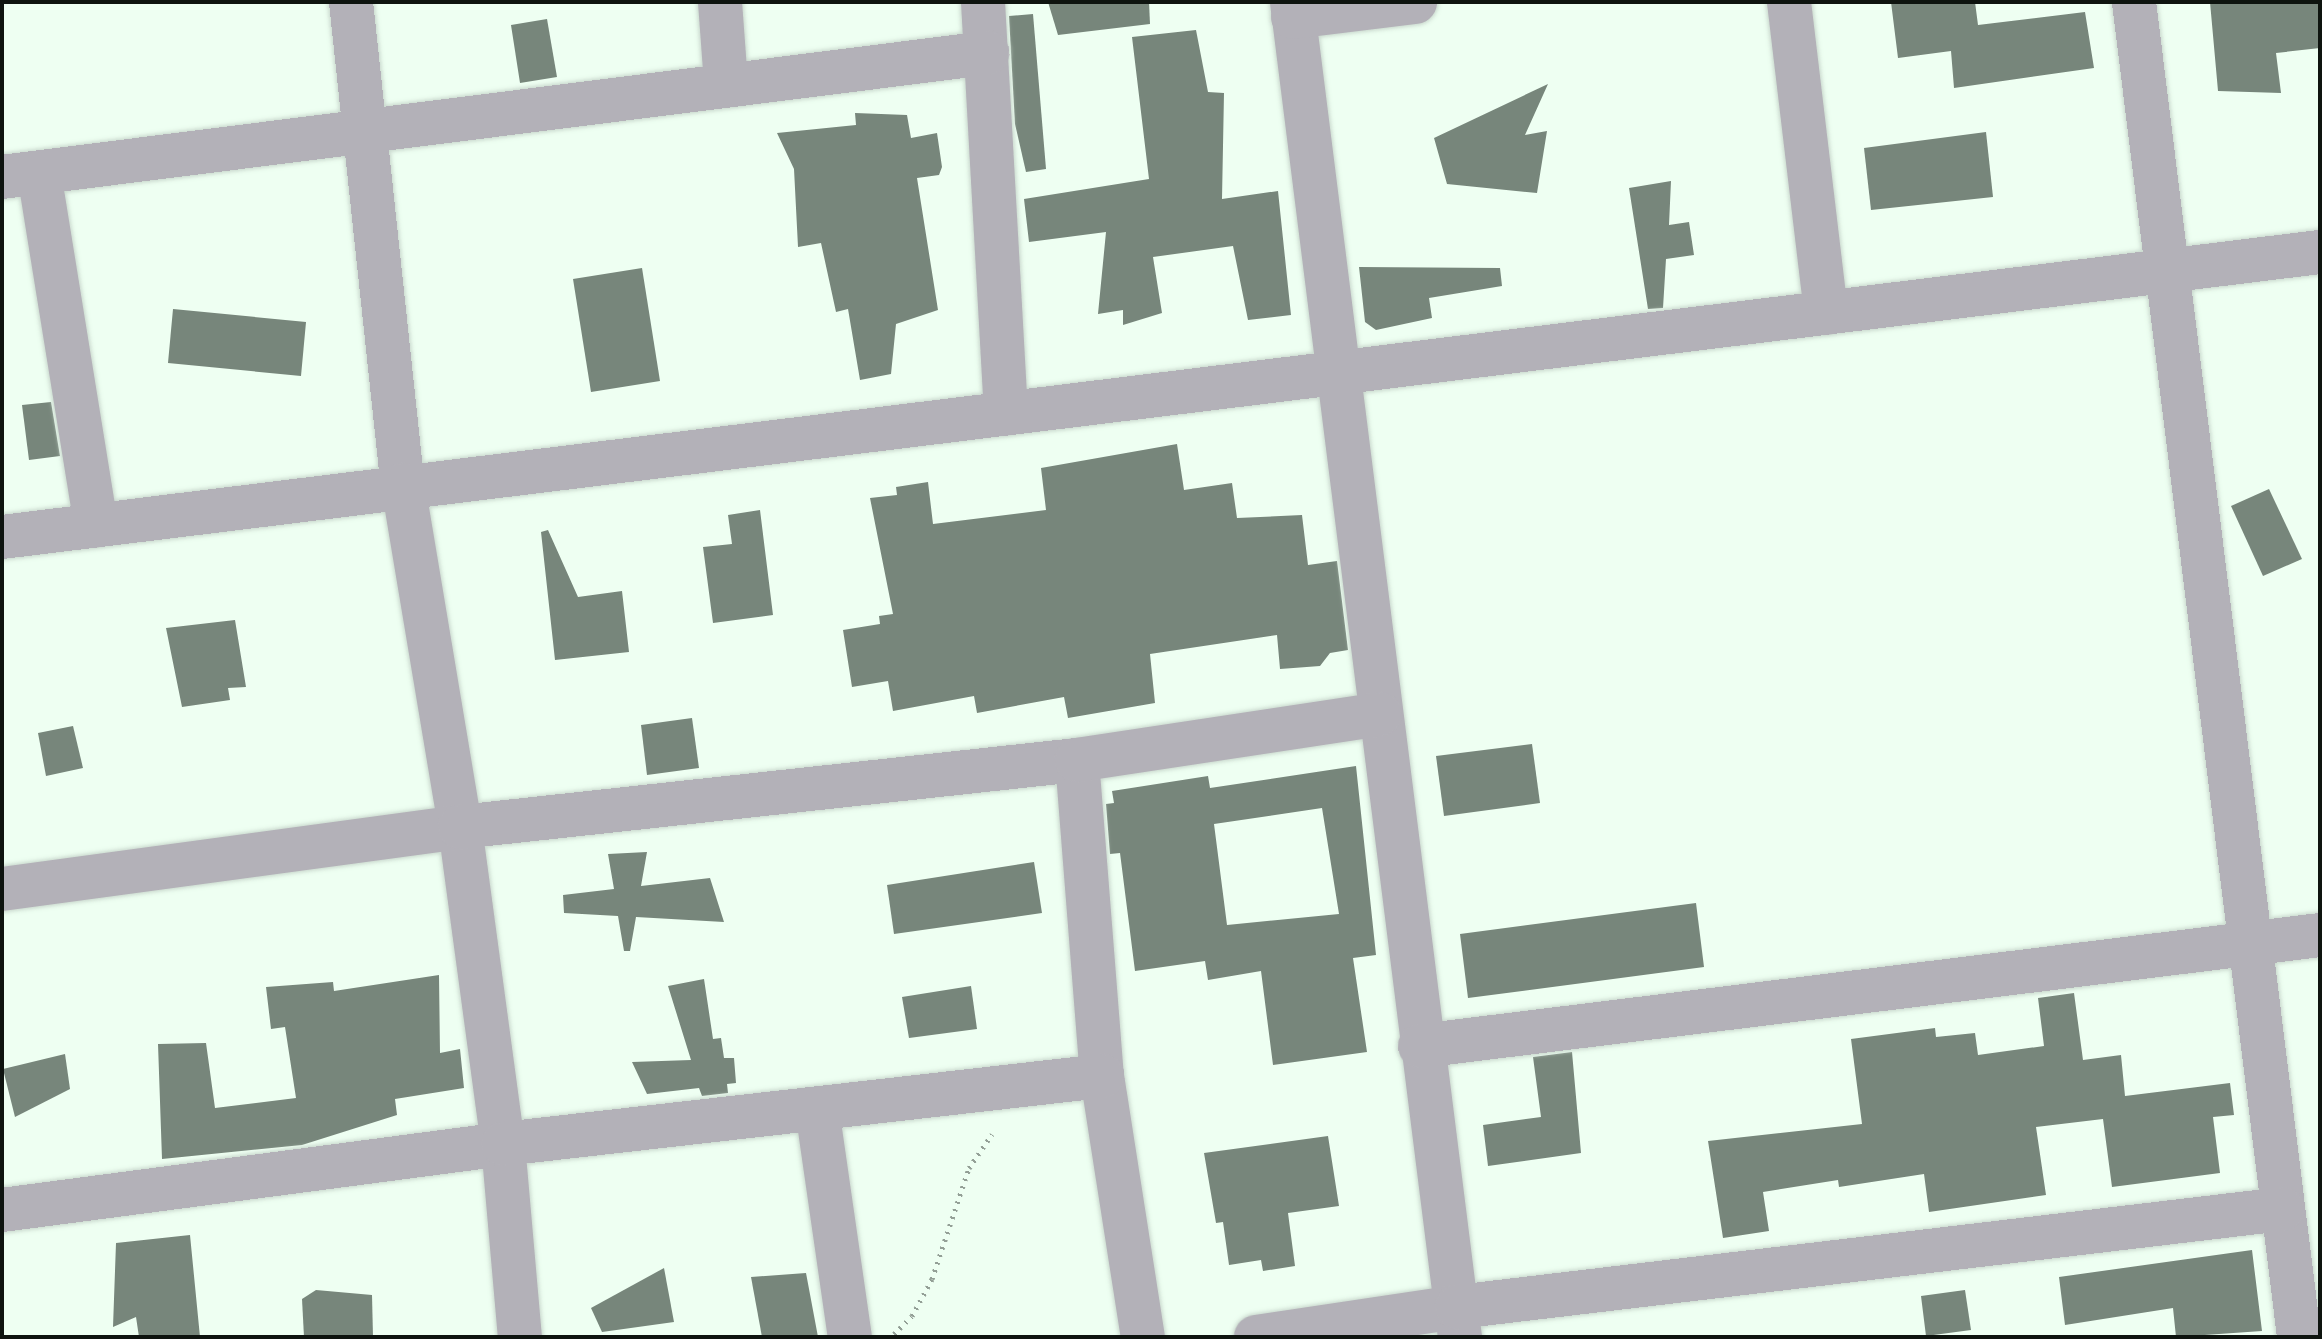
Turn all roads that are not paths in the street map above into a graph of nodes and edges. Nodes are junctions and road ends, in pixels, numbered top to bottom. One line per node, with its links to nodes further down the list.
1 (351, 2): 10 (street)
2 (720, 2): 9 (street)
3 (983, 2): 8 (street)
4 (1415, 2): 7 (street)
5 (1789, 2): 14 (street)
6 (2134, 2): 13 (street)
7 (1292, 10): 15 (street)
8 (987, 53): 9 (street); 16 (street)
9 (726, 83): 10 (street)
10 (366, 134): 11 (street); 17 (street)
11 (20, 175): 18 (street)
12 (2320, 252): 13 (street)
13 (2169, 271): 14 (street); 25 (street)
14 (1826, 313): 15 (street)
15 (1337, 372): 16 (street); 20 (street)
16 (1006, 413): 17 (street)
17 (403, 485): 18 (street); 22 (street)
18 (96, 525): 19 (street)
19 (2, 537)
20 (1380, 714): 21 (street); 26 (street)
21 (1077, 760): 22 (street); 27 (street)
22 (460, 827): 23 (street); 29 (street)
23 (2, 889)
24 (2320, 935): 25 (street)
25 (2253, 943): 26 (street); 30 (street)
26 (1420, 1046): 32 (street)
27 (1102, 1076): 28 (street); 35 (street)
28 (817, 1109): 29 (street); 34 (street)
29 (503, 1144): 31 (street); 33 (street)
30 (2282, 1209): 32 (street); 37 (street)
31 (2, 1210)
32 (1458, 1322): 36 (street)
33 (520, 1337)
34 (850, 1337)
35 (1143, 1337)
36 (1256, 1337)
37 (2299, 1337)

